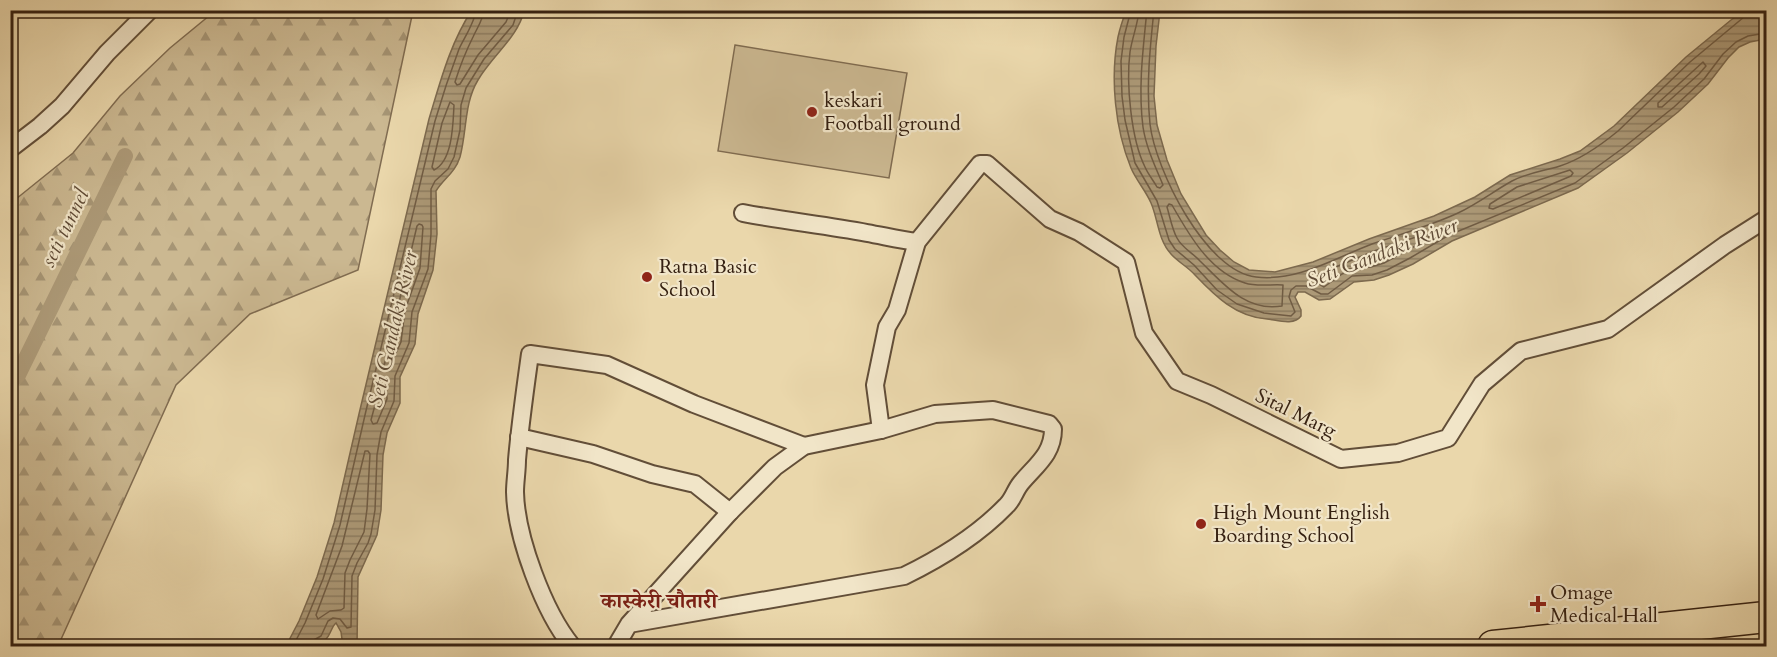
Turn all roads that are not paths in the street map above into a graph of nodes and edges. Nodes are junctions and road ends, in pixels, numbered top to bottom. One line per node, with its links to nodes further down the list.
1 (150, 10): 2 (street)
2 (10, 148)
3 (742, 213): 5 (street)
4 (1767, 219): 5 (street, Sital Marg)
5 (917, 242): 6 (street)
6 (881, 429): 8 (street); 11 (street)
7 (519, 437): 8 (street); 9 (street); 12 (street)
8 (804, 446): 9 (street)
9 (730, 512): 11 (street)
10 (1767, 617): 14 (highway)
11 (629, 624): 13 (street)
12 (572, 646)
13 (616, 646)
14 (1493, 646)

